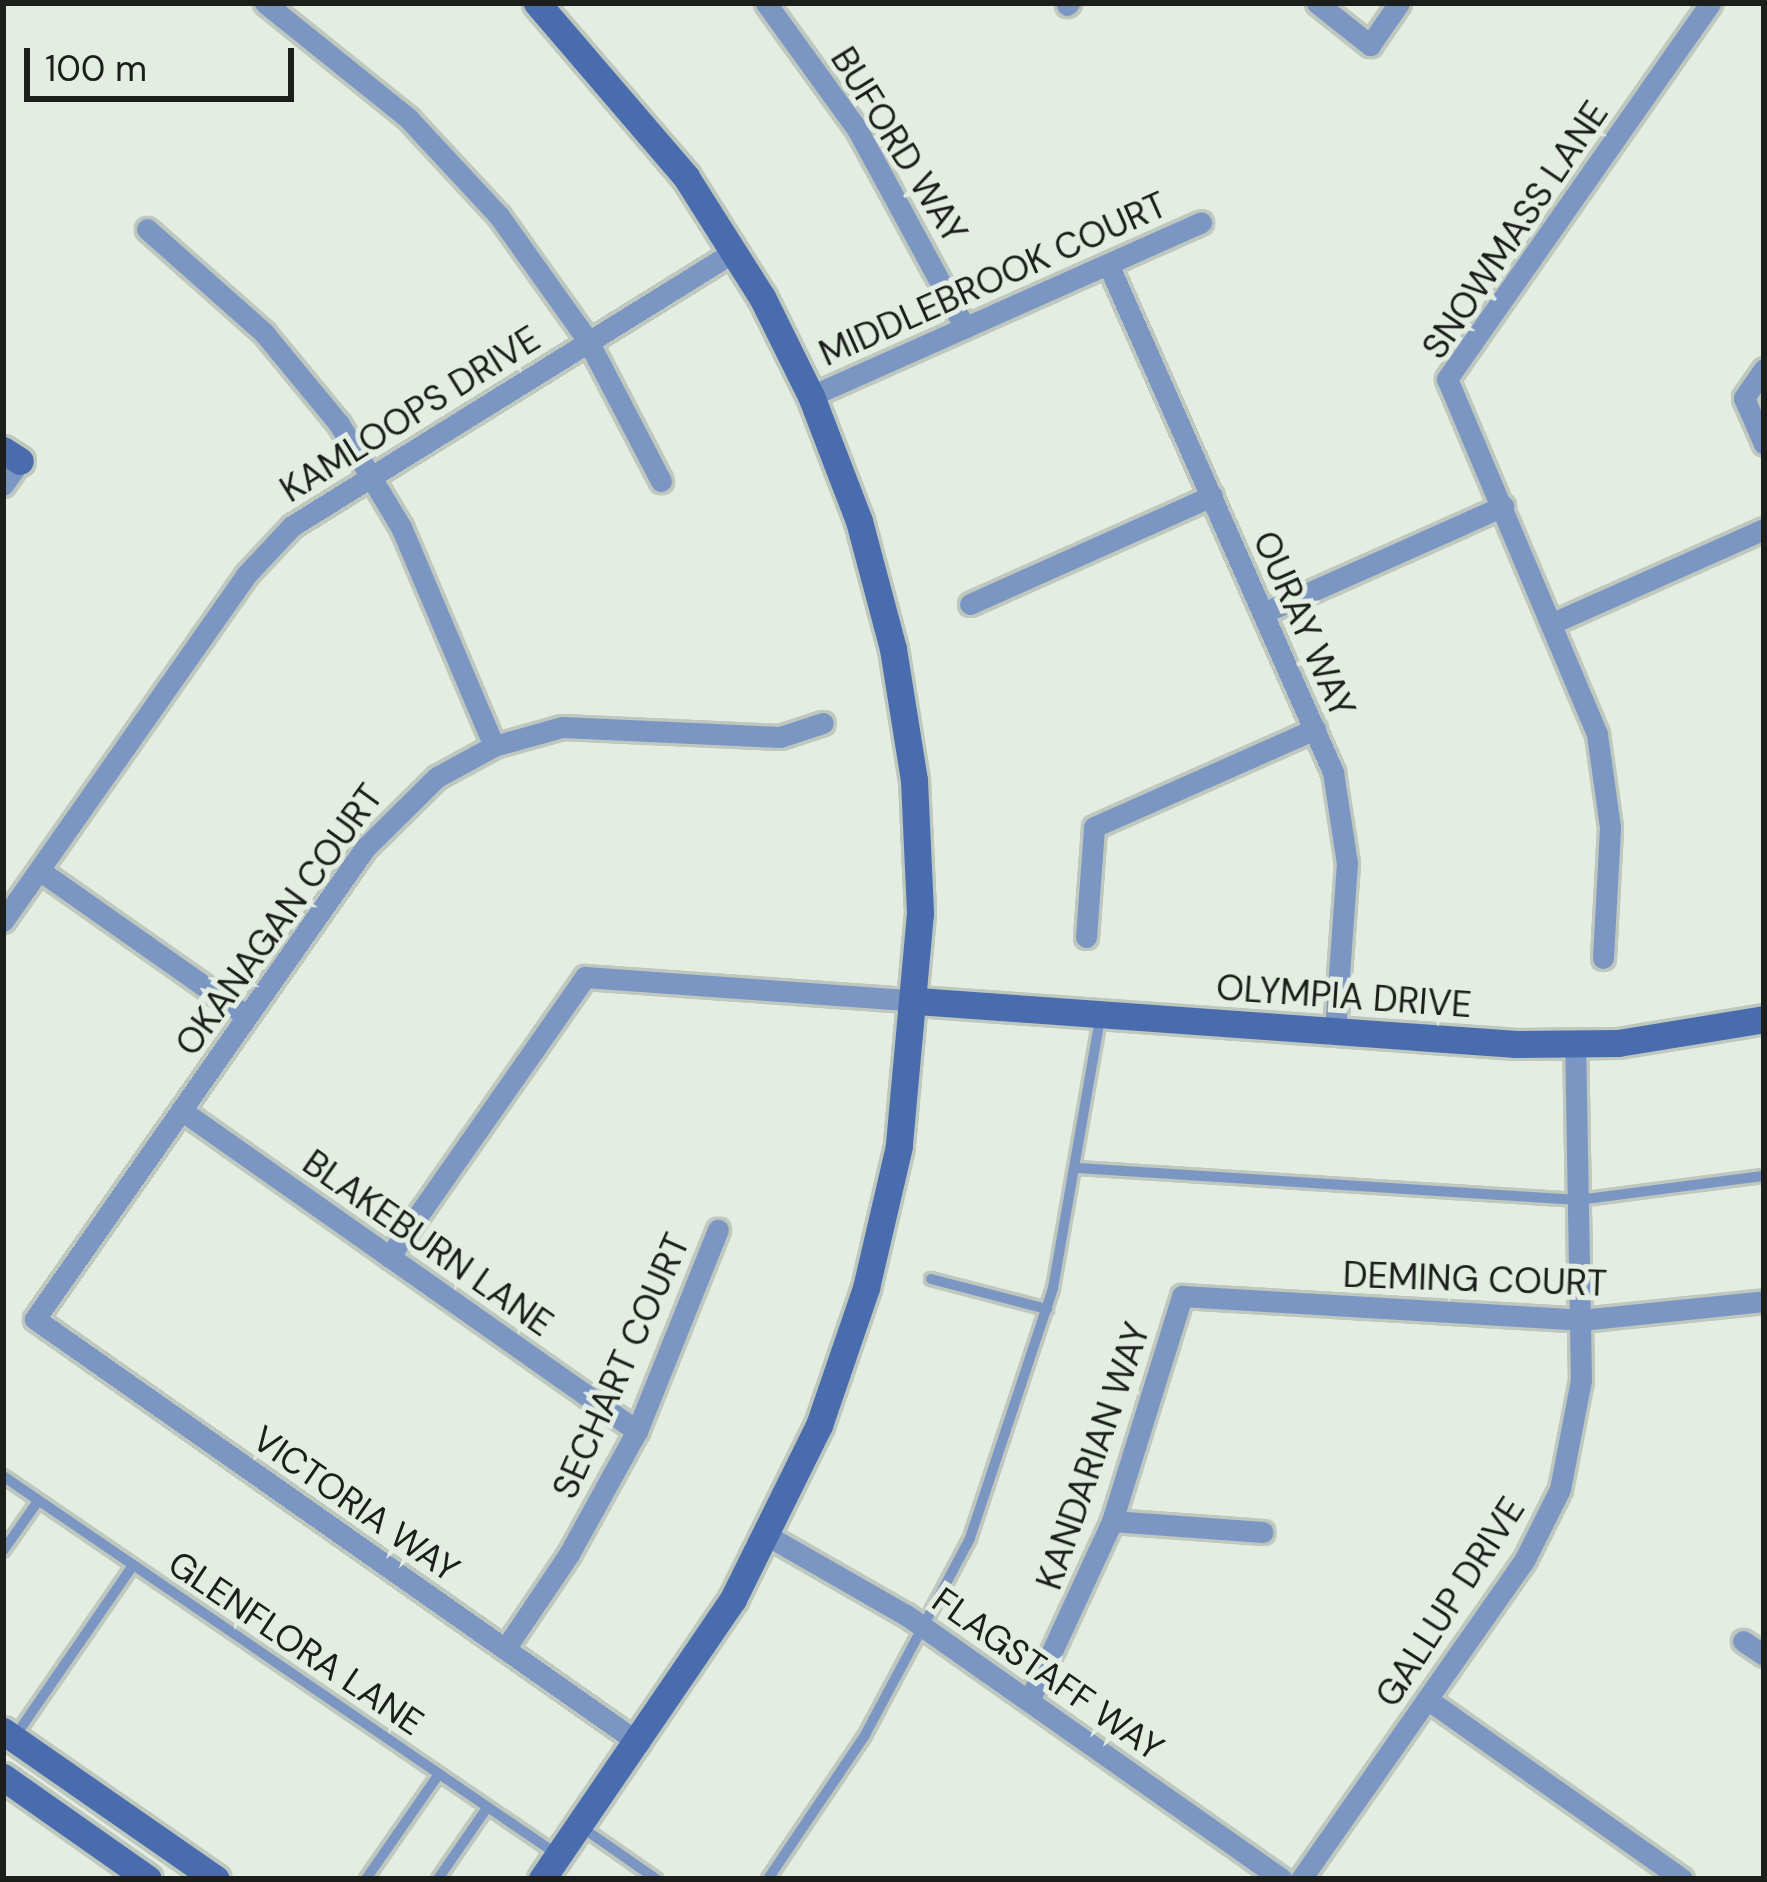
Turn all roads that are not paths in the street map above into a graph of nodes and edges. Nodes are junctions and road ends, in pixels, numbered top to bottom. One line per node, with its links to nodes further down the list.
1 (265, 3): 12 (street)
2 (537, 3): 9 (street)
3 (766, 3): 11 (street, BUFORD WAY)
4 (1317, 3): 5 (street)
5 (1399, 3)
6 (1710, 3): 21 (street, SNOWMASS LANE)
7 (1202, 222): 10 (street, MIDDLEBROOK COURT)
8 (147, 229): 17 (street)
9 (735, 251): 12 (street, KAMLOOPS DRIVE); 14 (street)
10 (1108, 264): 11 (street, MIDDLEBROOK COURT); 20 (street, OURAY WAY)
11 (965, 328): 14 (street, MIDDLEBROOK COURT)
12 (588, 340): 17 (street, KAMLOOPS DRIVE); 18 (street)
13 (1764, 369): 15 (street)
14 (811, 396): 33 (street)
15 (1764, 444)
16 (11, 456): 19 (street)
17 (371, 473): 28 (street); 29 (street, KAMLOOPS DRIVE)
18 (661, 481)
19 (3, 485)
20 (1212, 496): 23 (street); 24 (street, OURAY WAY)
21 (1503, 506): 24 (street); 25 (street)
22 (1764, 530): 25 (street)
23 (970, 604)
24 (1263, 613): 27 (street, OURAY WAY)
25 (1555, 622): 32 (street)
26 (823, 723): 28 (street, OKANAGAN COURT)
27 (1315, 729): 31 (street); 37 (street, OURAY WAY)
28 (494, 746): 35 (street, OKANAGAN COURT)
29 (39, 870): 30 (street, KAMLOOPS DRIVE); 35 (street)
30 (3, 921)
31 (1086, 937)
32 (1603, 958)
33 (917, 1001): 34 (street, OLYMPIA DRIVE); 44 (street); 56 (street)
34 (1101, 1014): 37 (street, OLYMPIA DRIVE); 40 (lane)
35 (247, 1016): 39 (street, OKANAGAN COURT)
36 (1764, 1019): 38 (street, OLYMPIA DRIVE)
37 (1335, 1031): 38 (street, OLYMPIA DRIVE)
38 (1575, 1045): 42 (street, GALLUP DRIVE)
39 (181, 1110): 44 (street, BLAKEBURN LANE); 49 (street, OKANAGAN COURT)
40 (1078, 1168): 42 (lane); 48 (lane)
41 (1764, 1176): 42 (lane)
42 (1578, 1200): 50 (street, GALLUP DRIVE)
43 (718, 1230): 51 (street, SECHART COURT)
44 (389, 1257): 51 (street, BLAKEBURN LANE)
45 (931, 1280): 48 (lane)
46 (1182, 1296): 50 (street, DEMING COURT); 54 (street, KANDARIAN WAY)
47 (1764, 1302): 50 (street, DEMING COURT)
48 (1047, 1309): 59 (lane)
49 (35, 1318): 61 (street, VICTORIA WAY)
50 (1581, 1320): 63 (street, GALLUP DRIVE)
51 (637, 1431): 61 (street, SECHART COURT)
52 (3, 1476): 53 (lane, GLENFLORA LANE)
53 (38, 1501): 57 (lane); 58 (lane, GLENFLORA LANE)
54 (1112, 1521): 55 (street); 64 (street, KANDARIAN WAY)
55 (1263, 1532)
56 (768, 1536): 59 (street, FLAGSTAFF WAY); 66 (street)
57 (3, 1551)
58 (131, 1568): 65 (lane); 67 (lane, GLENFLORA LANE)
59 (926, 1629): 64 (street, FLAGSTAFF WAY); 78 (lane)
60 (1743, 1641): 62 (street)
61 (505, 1648): 66 (street, VICTORIA WAY)
62 (1764, 1655)
63 (1427, 1700): 80 (street, GALLUP DRIVE); 81 (street)
64 (1029, 1701): 79 (street, FLAGSTAFF WAY)
65 (8, 1734): 73 (street)
66 (639, 1743): 70 (street)
67 (439, 1774): 69 (lane, GLENFLORA LANE); 74 (lane)
68 (3, 1777): 72 (street)
69 (487, 1808): 71 (lane, GLENFLORA LANE); 75 (lane)
70 (580, 1826): 71 (street); 77 (lane)
71 (559, 1855): 76 (street)
72 (148, 1879)
73 (216, 1879)
74 (366, 1879)
75 (438, 1879)
76 (542, 1879)
77 (656, 1879)
78 (768, 1879)
79 (1282, 1879)
80 (1300, 1879)
81 (1682, 1879)

